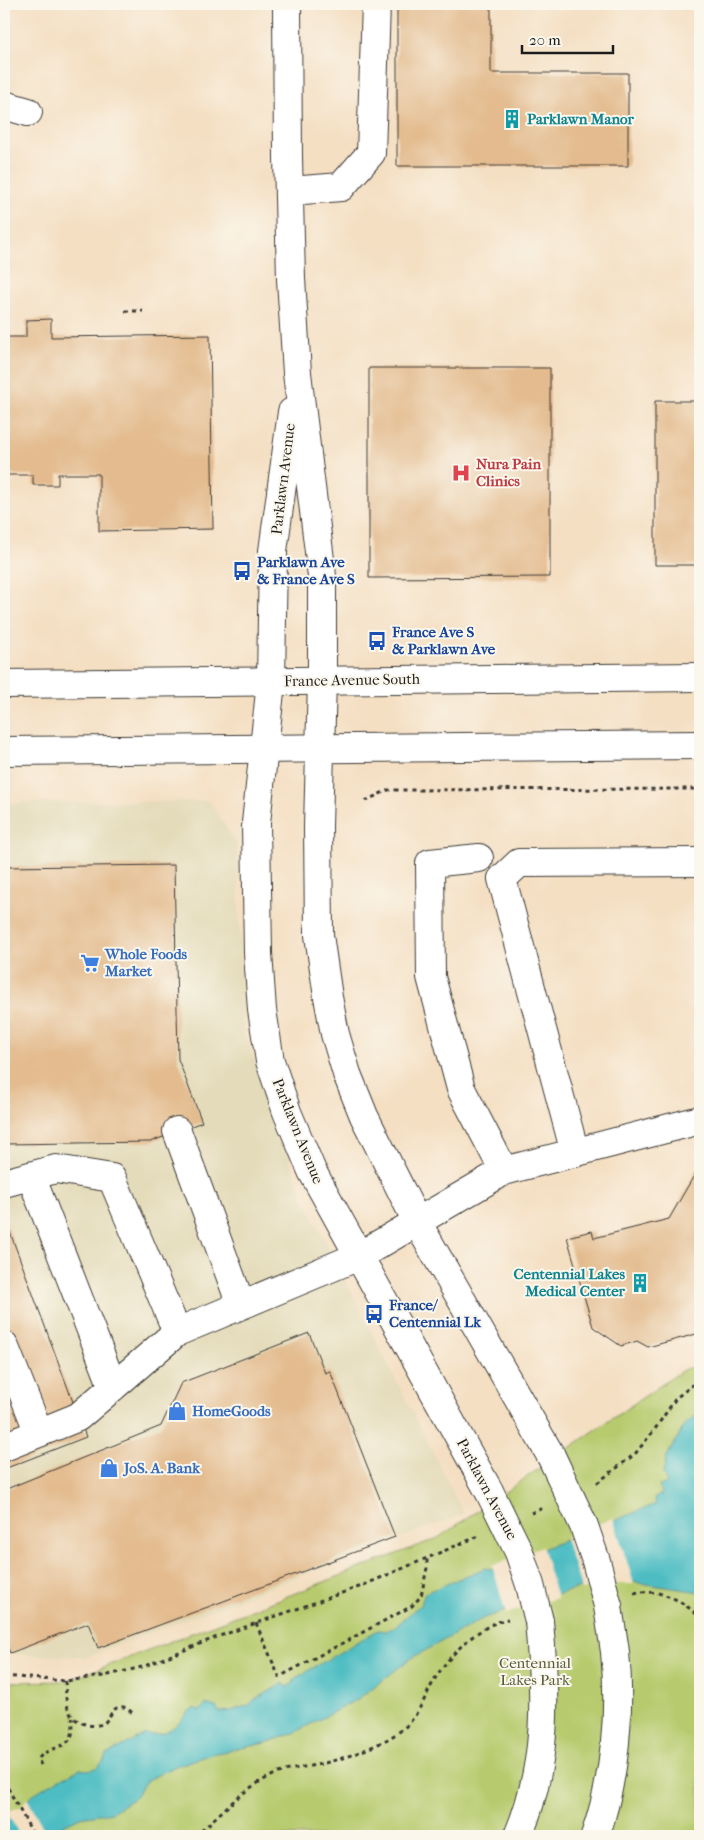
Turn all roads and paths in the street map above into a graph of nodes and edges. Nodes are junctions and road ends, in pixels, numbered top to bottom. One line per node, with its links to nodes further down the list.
1 (287, 4): 3 (street, Parklawn Avenue)
2 (376, 4): 3 (street)
3 (290, 191): 6 (street, Parklawn Avenue)
4 (125, 311): 5 (path)
5 (143, 311)
6 (297, 373): 8 (street, Parklawn Avenue); 9 (street, Parklawn Avenue)
7 (700, 677): 8 (street, France Avenue South)
8 (322, 680): 9 (street, France Avenue South); 13 (street, Parklawn Avenue)
9 (271, 682): 10 (street, France Avenue South); 12 (street, Parklawn Avenue)
10 (4, 684)
11 (700, 745): 13 (street)
12 (263, 749): 13 (street); 14 (street); 26 (street, Parklawn Avenue)
13 (320, 749): 25 (street, Parklawn Avenue)
14 (4, 751)
15 (700, 789): 16 (path)
16 (365, 801)
17 (479, 858): 22 (street)
18 (700, 862): 21 (street)
19 (700, 1120): 21 (street)
20 (177, 1131): 27 (street)
21 (574, 1153): 22 (street)
22 (504, 1171): 25 (street)
23 (31, 1176): 24 (street); 28 (street); 31 (street)
24 (4, 1183)
25 (417, 1222): 26 (street); 39 (street, Parklawn Avenue, bridge)
26 (359, 1256): 27 (street); 41 (street, Parklawn Avenue, bridge)
27 (241, 1306): 28 (street)
28 (177, 1332): 31 (street)
29 (4, 1345): 32 (street)
30 (700, 1379): 34 (path)
31 (113, 1387): 32 (street)
32 (39, 1433): 33 (street)
33 (4, 1448)
34 (593, 1486)
35 (550, 1505): 36 (path)
36 (523, 1516)
37 (480, 1536): 38 (path)
38 (427, 1558): 42 (path); 42 (path)
39 (618, 1600): 40 (path); 52 (street, Parklawn Avenue)
40 (700, 1618)
41 (528, 1619): 50 (path); 51 (street, Parklawn Avenue)
42 (256, 1623): 44 (path)
43 (4, 1676): 44 (path)
44 (65, 1681): 46 (path)
45 (134, 1714): 46 (path)
46 (71, 1716): 47 (path)
47 (41, 1765)
48 (4, 1781): 49 (path)
49 (34, 1836)
50 (196, 1836)
51 (518, 1836)
52 (595, 1836)

